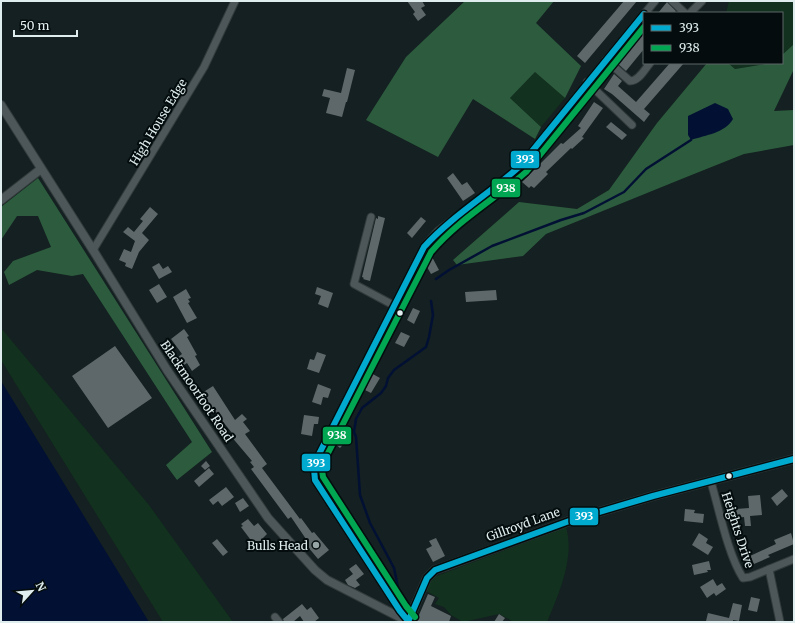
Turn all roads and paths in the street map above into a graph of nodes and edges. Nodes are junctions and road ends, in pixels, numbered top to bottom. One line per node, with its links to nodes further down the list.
1 (235, 1): 17 (street, High House Edge)
2 (655, 1): 5 (street)
3 (672, 1): 6 (street)
4 (702, 1): 7 (street)
5 (647, 12)
6 (686, 12)
7 (688, 12)
8 (643, 16): 9 (street)
9 (606, 60): 10 (street); 11 (street)
10 (649, 64)
11 (587, 82): 13 (street); 18 (street)
12 (1, 105): 14 (street, Blackmoorfoot Road)
13 (632, 125)
14 (41, 169): 15 (street); 17 (street, Blackmoorfoot Road)
15 (1, 200)
16 (371, 217): 18 (street)
17 (93, 250): 23 (street, Blackmoorfoot Road)
18 (395, 306): 23 (street)
19 (794, 459): 20 (street, Gillroyd Lane)
20 (711, 482): 22 (street, Heights Drive); 24 (street, Gillroyd Lane)
21 (794, 559): 22 (street, Heights Drive)
22 (769, 569): 25 (street)
23 (399, 614): 24 (street, Blackmoorfoot Road)
24 (409, 622)
25 (780, 622)

